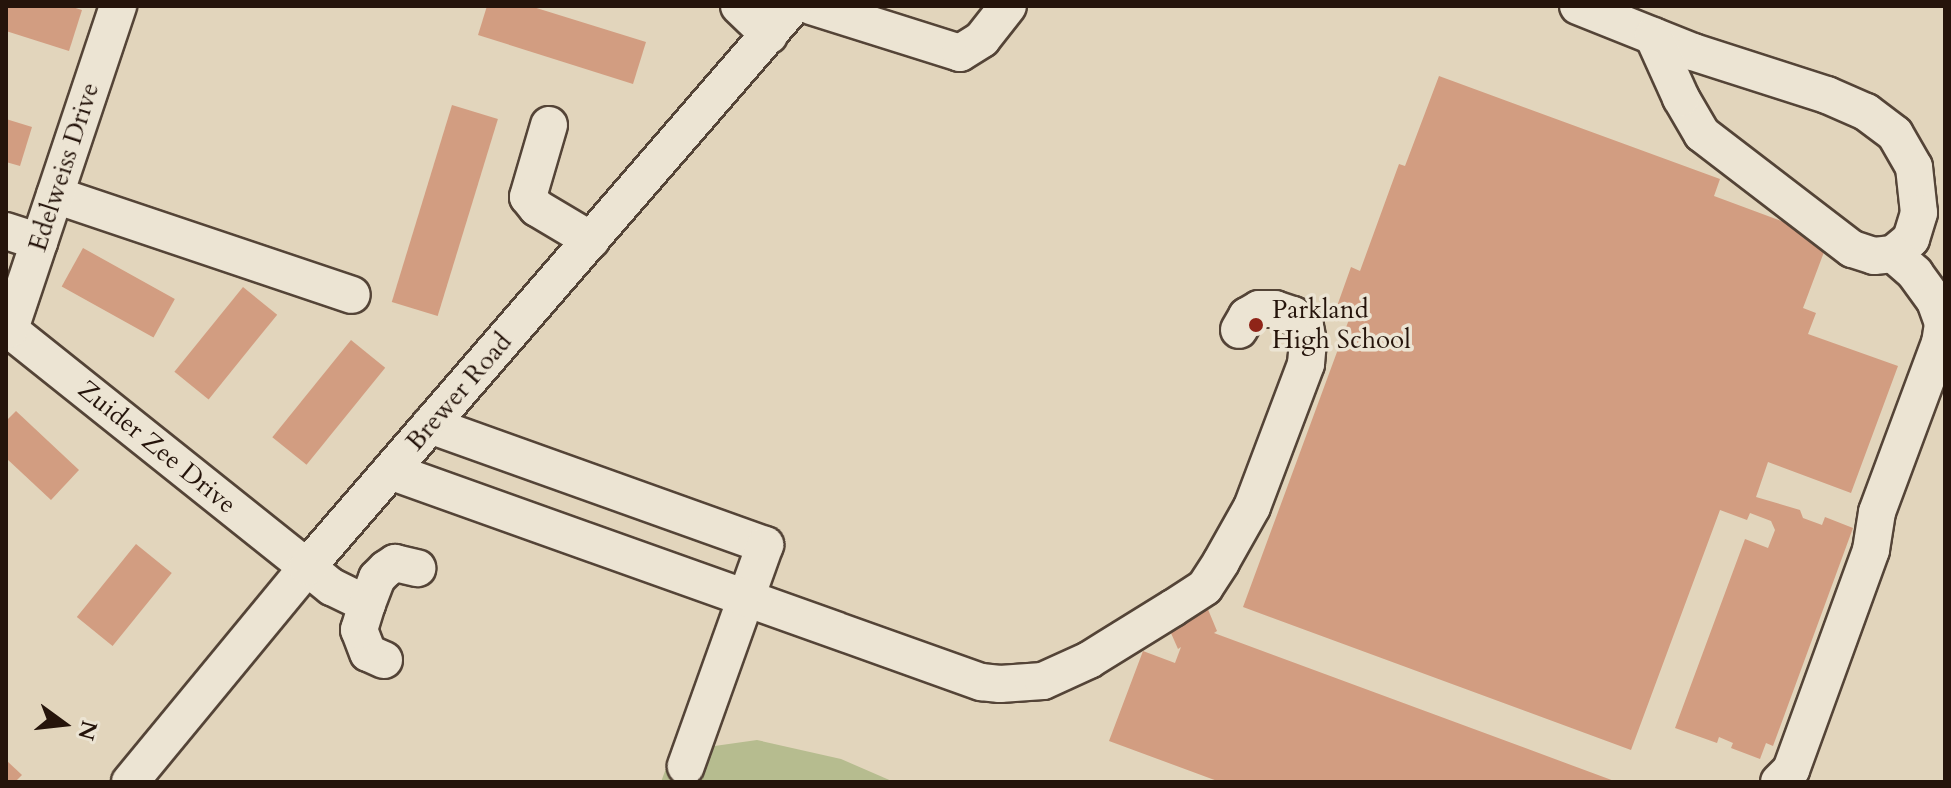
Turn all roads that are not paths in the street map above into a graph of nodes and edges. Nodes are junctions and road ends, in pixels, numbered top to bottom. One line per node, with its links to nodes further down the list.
1 (118, 6): 10 (street, Edelweiss Drive)
2 (739, 6): 7 (street)
3 (793, 6): 7 (street, Brewer Road)
4 (811, 6): 5 (street)
5 (1008, 6)
6 (1578, 6): 8 (street)
7 (769, 35): 12 (street, Brewer Road)
8 (1653, 36): 13 (street); 13 (street)
9 (549, 125): 12 (street)
10 (55, 195): 11 (street, Edelweiss Drive); 14 (street)
11 (22, 237): 15 (street, Edelweiss Drive)
12 (591, 240): 17 (street, Brewer Road)
13 (1893, 254): 26 (street)
14 (352, 295)
15 (8, 328): 19 (street, Zuider Zee Drive)
16 (1239, 330): 21 (street)
17 (430, 425): 18 (street, Brewer Road); 21 (street)
18 (390, 471): 19 (street, Brewer Road); 21 (street)
19 (307, 567): 22 (street, Zuider Zee Drive); 25 (street, Brewer Road)
20 (417, 568): 22 (street)
21 (746, 598): 24 (street)
22 (367, 604): 23 (street)
23 (384, 660)
24 (686, 766)
25 (130, 782)
26 (1779, 782)

